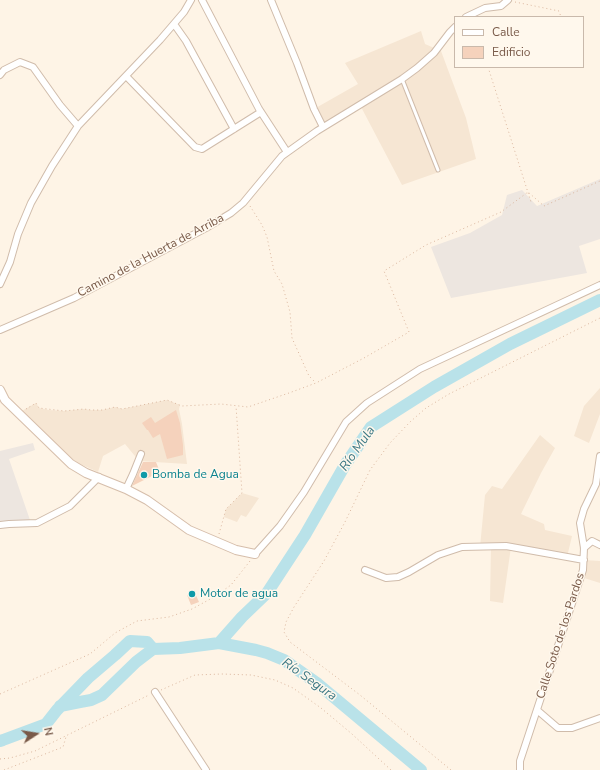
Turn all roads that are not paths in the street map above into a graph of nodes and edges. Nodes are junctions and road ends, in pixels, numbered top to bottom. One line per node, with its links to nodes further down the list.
1 (191, 0): 6 (street)
2 (202, 0): 11 (street)
3 (271, 0): 13 (street)
4 (508, 0): 5 (street)
5 (468, 16)
6 (174, 24): 9 (street); 14 (street)
7 (454, 28): 10 (street, Camino de la Huerta de Arriba)
8 (0, 75): 12 (street)
9 (126, 76): 12 (street); 14 (street)
10 (402, 79): 13 (street, Camino de la Huerta de Arriba); 16 (lane)
11 (261, 112): 14 (street); 15 (street)
12 (78, 126): 17 (street)
13 (323, 127): 15 (street, Camino de la Huerta de Arriba)
14 (234, 129)
15 (287, 152): 19 (street, Camino de la Huerta de Arriba)
16 (438, 170)
17 (0, 284)
18 (600, 285): 28 (street)
19 (0, 330)
20 (0, 390): 23 (main road)
21 (141, 454): 24 (street)
22 (600, 456): 27 (street, Calle Soto de los Pardos)
23 (99, 477): 24 (main road); 25 (street)
24 (126, 489): 28 (main road)
25 (0, 525)
26 (600, 545): 27 (street)
27 (584, 548): 29 (street, Calle Soto de los Pardos)
28 (255, 554)
29 (584, 560): 30 (street); 32 (street, Calle Soto de los Pardos)
30 (365, 570)
31 (155, 692): 34 (street)
32 (537, 710): 33 (street); 35 (street, Calle Soto de los Pardos)
33 (600, 718)
34 (206, 770)
35 (520, 770)

